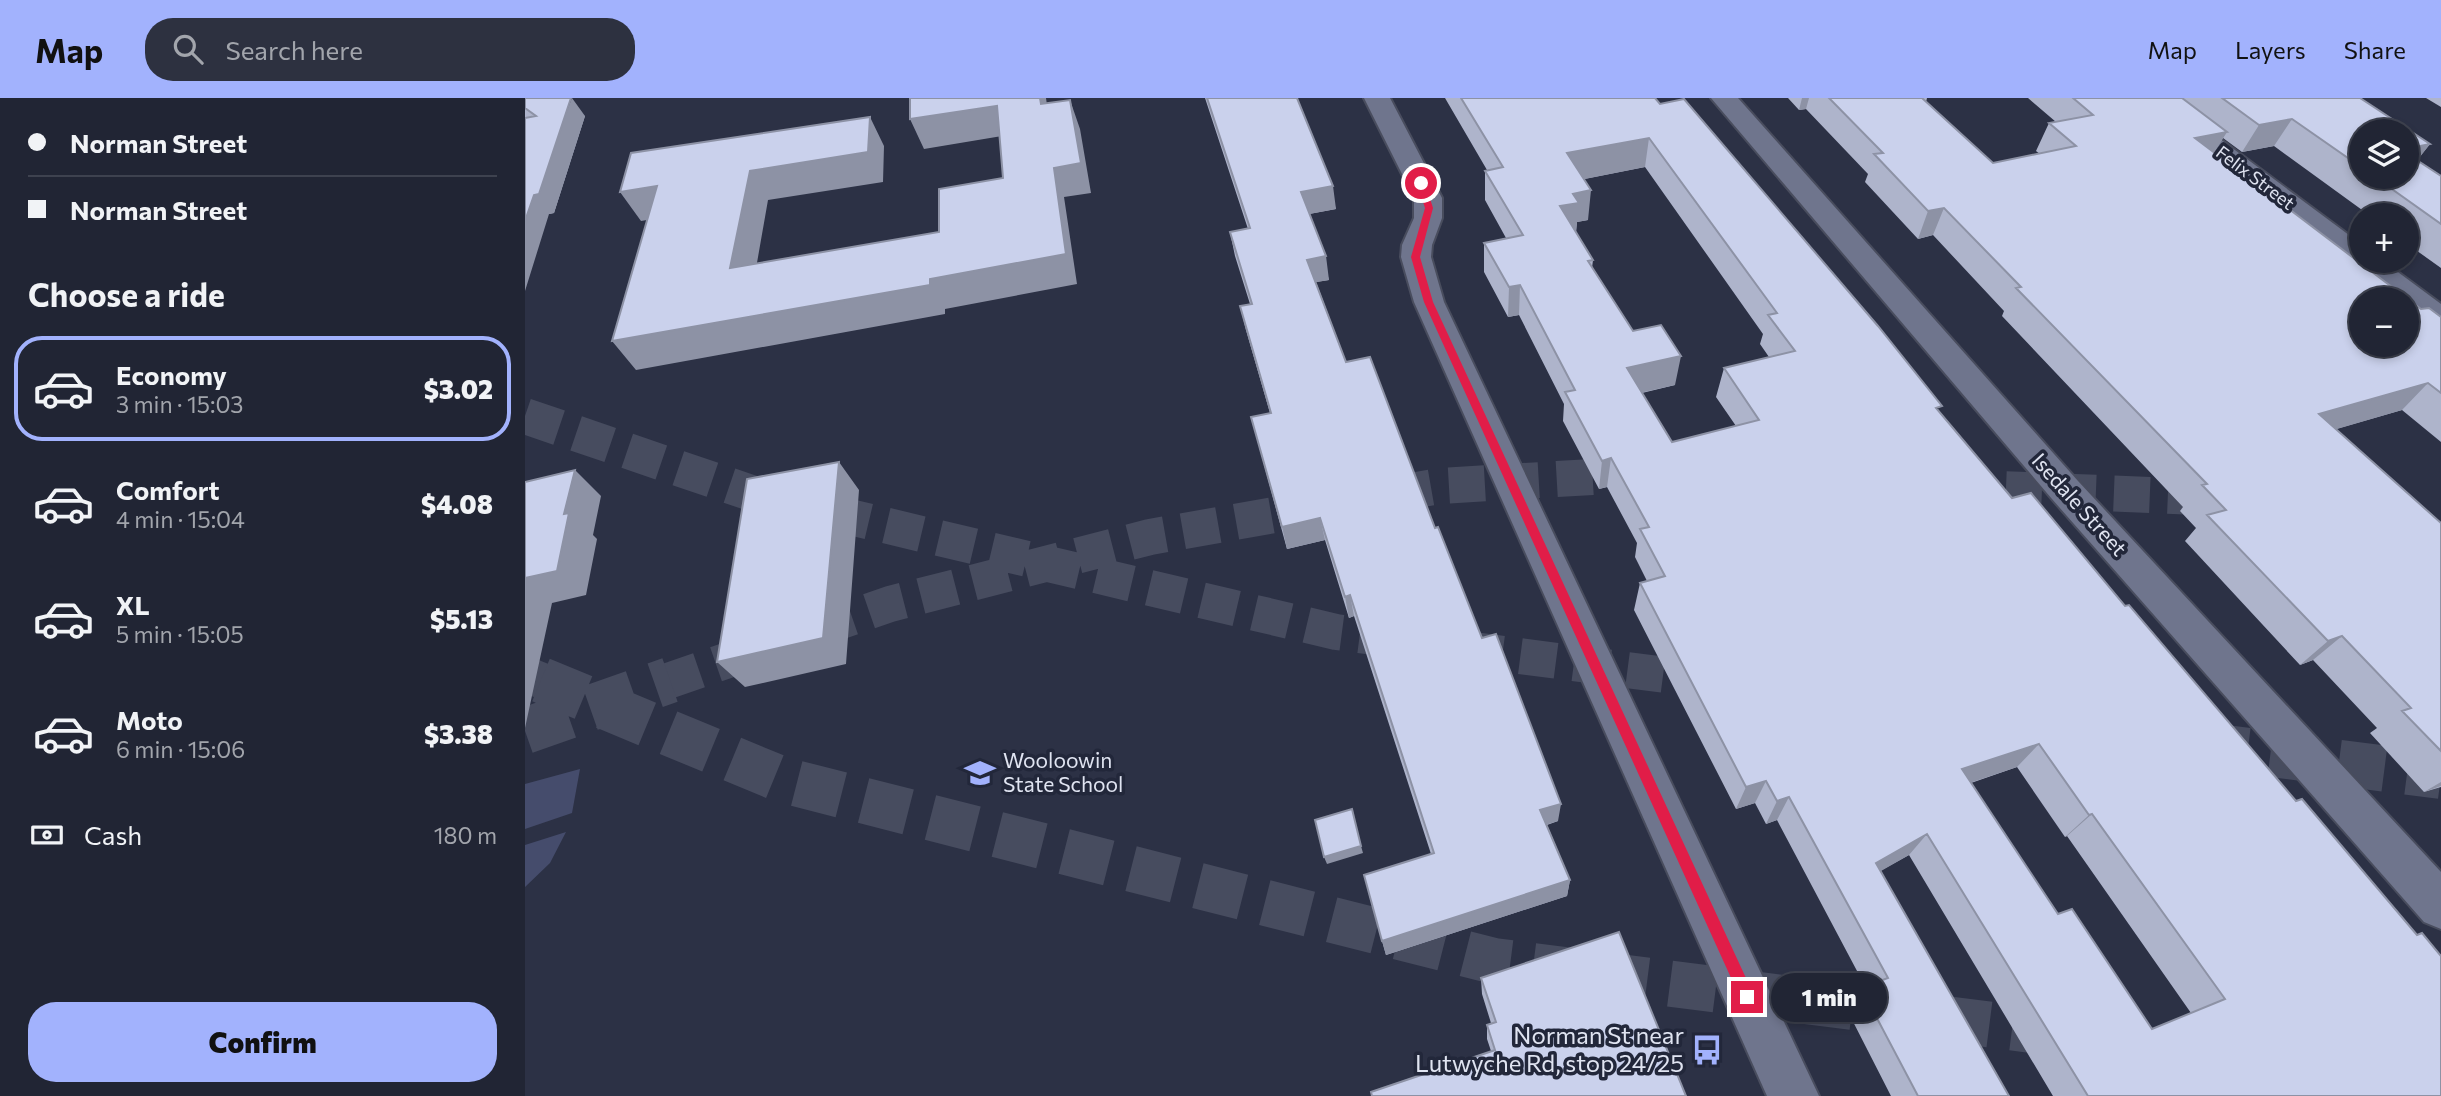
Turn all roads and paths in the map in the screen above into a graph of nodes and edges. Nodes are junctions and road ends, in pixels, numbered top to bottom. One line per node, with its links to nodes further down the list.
1 (1377, 98): 8 (street)
2 (1724, 98): 7 (street, Isedale Street)
3 (2149, 98): 4 (street, Felix Street)
4 (2349, 248)
5 (2381, 273): 6 (street, Felix Street)
6 (2441, 319)
7 (2441, 906)
8 (1793, 1096)

